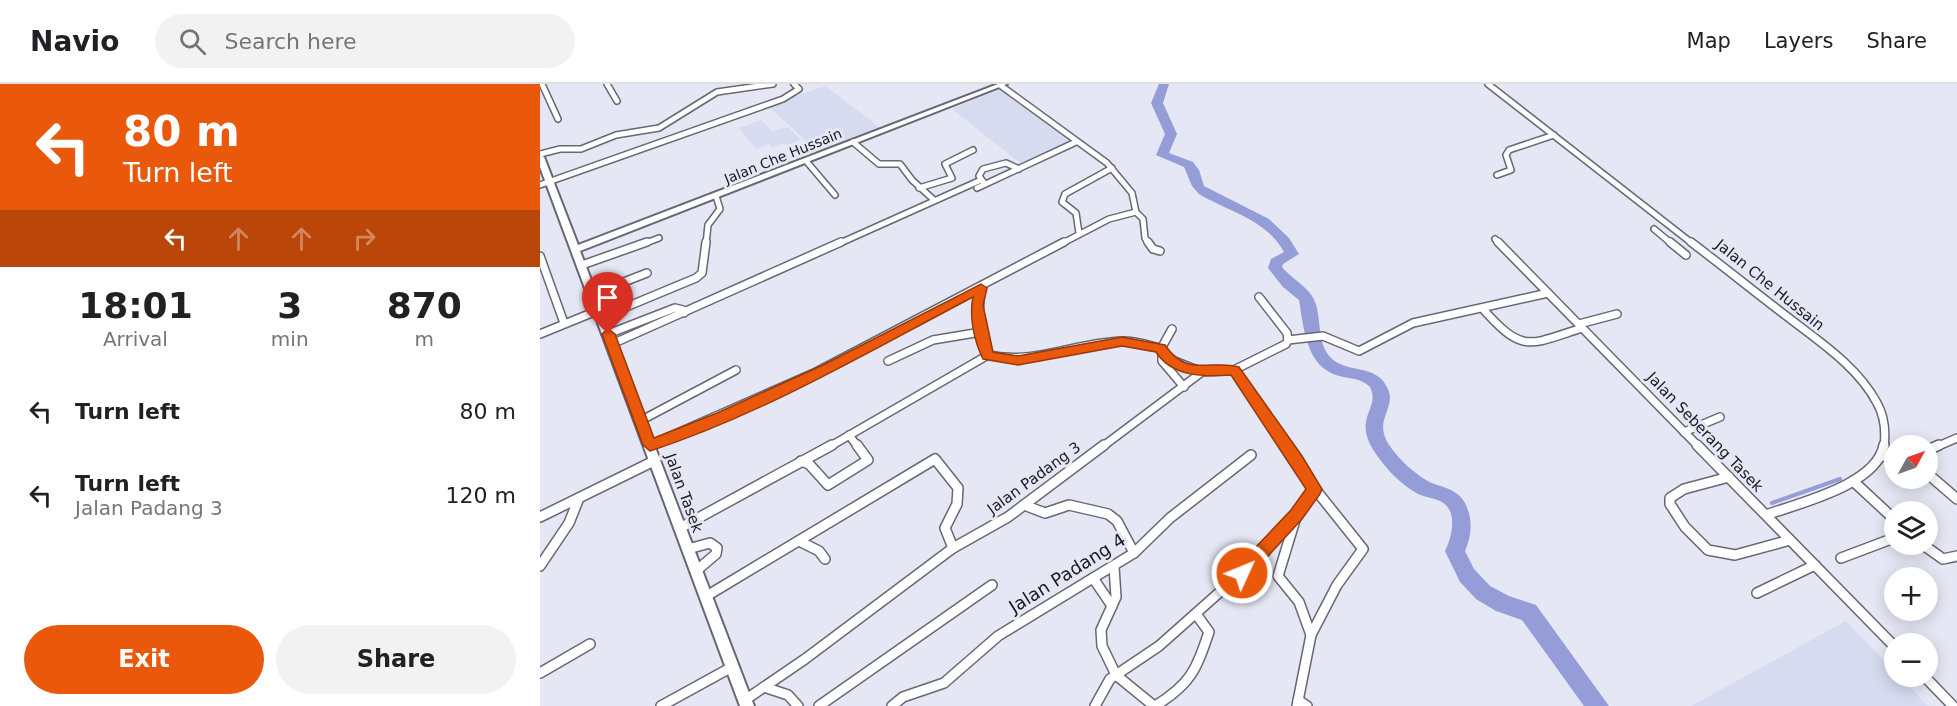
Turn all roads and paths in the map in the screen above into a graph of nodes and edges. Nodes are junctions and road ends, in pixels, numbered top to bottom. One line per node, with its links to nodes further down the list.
1 (542, 84): 10 (street)
2 (607, 84): 9 (street)
3 (773, 84): 15 (street)
4 (794, 84): 22 (street)
5 (989, 84): 8 (main road)
6 (1488, 84): 11 (street, Jalan Che Hussain)
7 (1002, 85): 8 (main road, Jalan Che Hussain); 13 (street)
8 (983, 92): 12 (main road, Jalan Che Hussain)
9 (616, 101)
10 (558, 119)
11 (1554, 135): 19 (street); 29 (street, Jalan Che Hussain)
12 (853, 142): 16 (main road, Jalan Che Hussain); 24 (street)
13 (1076, 142): 17 (street); 18 (street)
14 (973, 150): 20 (street)
15 (540, 156): 22 (main road, Jalan Tasek)
16 (807, 162): 25 (street); 26 (main road, Jalan Che Hussain)
17 (1019, 168): 21 (street); 21 (street)
18 (1112, 168): 28 (street); 30 (street)
19 (1497, 175)
20 (949, 180): 23 (street); 24 (street)
21 (983, 182): 23 (street)
22 (544, 183): 33 (main road, Jalan Tasek)
23 (973, 187): 27 (street)
24 (919, 188): 27 (street)
25 (835, 195)
26 (716, 196): 33 (main road, Jalan Che Hussain); 45 (street)
27 (934, 200): 44 (street)
28 (1136, 212): 30 (street); 34 (street)
29 (1672, 225): 35 (street); 69 (street, Jalan Che Hussain)
30 (1079, 233): 39 (street)
31 (659, 238): 37 (street)
32 (1495, 239): 40 (street, Jalan Seberang Tasek)
33 (576, 249): 37 (main road, Jalan Tasek)
34 (1160, 251)
35 (1686, 255)
36 (540, 259): 47 (street)
37 (582, 265): 41 (main road, Jalan Tasek)
38 (647, 273): 41 (street)
39 (981, 288): 50 (street); 66 (street)
40 (1548, 292): 43 (street); 48 (street, Jalan Seberang Tasek)
41 (593, 294): 45 (main road, Jalan Tasek)
42 (1259, 297): 53 (street)
43 (1483, 309): 48 (street); 53 (street)
44 (684, 313): 52 (street); 52 (street)
45 (601, 314): 47 (street); 52 (main road, Jalan Tasek)
46 (1617, 314): 48 (street)
47 (564, 323): 51 (street)
48 (1581, 326): 63 (street, Jalan Seberang Tasek)
49 (1172, 329): 54 (street)
50 (981, 332): 55 (street); 56 (street)
51 (540, 334)
52 (610, 339): 62 (main road, Jalan Tasek)
53 (1288, 340): 58 (street)
54 (1160, 348): 55 (street); 59 (street); 60 (street)
55 (988, 355): 64 (street)
56 (888, 361)
57 (736, 370): 62 (street)
58 (1234, 370): 59 (street); 75 (street)
59 (1202, 372): 60 (street, Jalan Padang 3)
60 (1184, 387): 78 (street, Jalan Padang 3)
61 (1720, 417): 63 (street)
62 (640, 421): 66 (main road, Jalan Tasek)
63 (1684, 432): 72 (street, Jalan Seberang Tasek)
64 (849, 435): 71 (street); 71 (street)
65 (1957, 438): 67 (street)
66 (650, 445): 70 (main road, Jalan Tasek)
67 (1938, 446)
68 (1251, 455): 89 (street, Jalan Padang 4)
69 (1882, 456): 73 (street)
70 (656, 460): 76 (street); 83 (main road, Jalan Tasek)
71 (801, 461): 83 (street)
72 (1729, 477): 81 (street, Jalan Seberang Tasek); 84 (street)
73 (1853, 481): 79 (street); 81 (street)
74 (1938, 483): 77 (street)
75 (1315, 489): 80 (street); 104 (street)
76 (579, 498): 82 (street); 95 (street)
77 (1957, 499)
78 (1024, 505): 87 (street, Jalan Padang 3); 89 (street)
79 (1884, 510)
80 (1297, 515): 103 (street); 104 (street)
81 (1766, 516): 84 (street, Jalan Seberang Tasek)
82 (540, 517)
83 (680, 528): 88 (main road, Jalan Tasek)
84 (1790, 540): 94 (street, Jalan Seberang Tasek)
85 (799, 541): 87 (street); 91 (street); 101 (street)
86 (1884, 542): 92 (street)
87 (953, 548): 110 (street, Jalan Padang 3)
88 (688, 549): 97 (main road, Jalan Tasek); 97 (street)
89 (1134, 553): 96 (street, Jalan Padang 4)
90 (1935, 555): 93 (street)
91 (825, 558)
92 (1841, 558)
93 (1952, 558)
94 (1815, 565): 100 (street); 105 (street, Jalan Seberang Tasek)
95 (540, 566)
96 (1114, 567): 98 (street, Jalan Padang 4); 102 (street)
97 (696, 571): 101 (main road, Jalan Tasek)
98 (1093, 578): 102 (street); 117 (street, Jalan Padang 4)
99 (992, 585): 116 (street)
100 (1757, 593)
101 (705, 597): 107 (main road, Jalan Tasek)
102 (1112, 606): 109 (street)
103 (1196, 614): 109 (street); 119 (street)
104 (1311, 635): 113 (street)
105 (1884, 636)
106 (590, 644): 108 (street)
107 (732, 667): 112 (main road, Jalan Tasek); 114 (street)
108 (540, 673)
109 (1116, 675): 118 (street); 119 (street)
110 (764, 687): 112 (street, Jalan Padang 3); 115 (street)
111 (1935, 687): 120 (street)
112 (746, 703)
113 (1300, 704)
114 (661, 706)
115 (798, 706)
116 (819, 706)
117 (892, 706)
118 (1095, 706)
119 (1154, 706)
120 (1953, 706)

